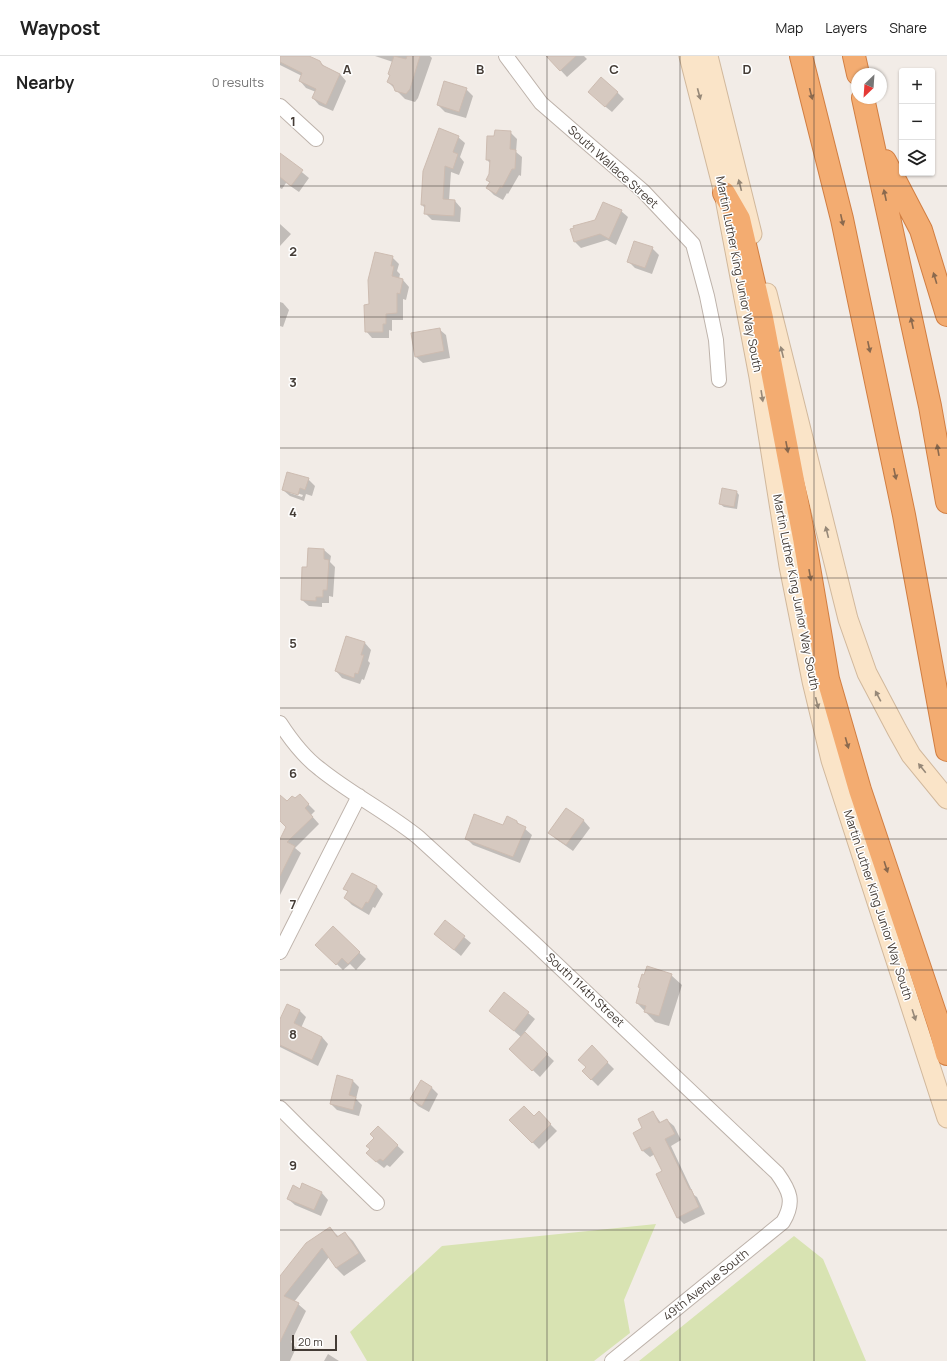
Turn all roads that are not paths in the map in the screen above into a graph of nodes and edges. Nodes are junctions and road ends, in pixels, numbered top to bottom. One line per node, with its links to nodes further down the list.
1 (506, 56): 13 (street, South Wallace Street)
2 (689, 56): 11 (main road, Martin Luther King Junior Way South, one-way to 11)
3 (708, 56): 18 (main road, Martin Luther King Junior Way South, one-way to 3)
4 (801, 56): 16 (highway, one-way to 16)
5 (854, 56): 6 (highway)
6 (857, 68)
7 (865, 104): 9 (highway)
8 (280, 106): 10 (street)
9 (872, 135): 12 (highway, one-way to 9); 14 (highway, one-way to 9)
10 (316, 140)
11 (724, 193): 20 (highway, one-way to 20); 22 (main road, Martin Luther King Junior Way South, one-way to 22)
12 (947, 315)
13 (719, 380)
14 (947, 502)
15 (280, 723): 17 (street, South 114th Street)
16 (947, 750)
17 (359, 796): 19 (street); 24 (street, South 114th Street)
18 (947, 799)
19 (280, 952)
20 (947, 1054)
21 (280, 1108): 23 (street)
22 (947, 1118)
23 (377, 1203)
24 (790, 1203): 25 (street, 49th Avenue South)
25 (612, 1361)

